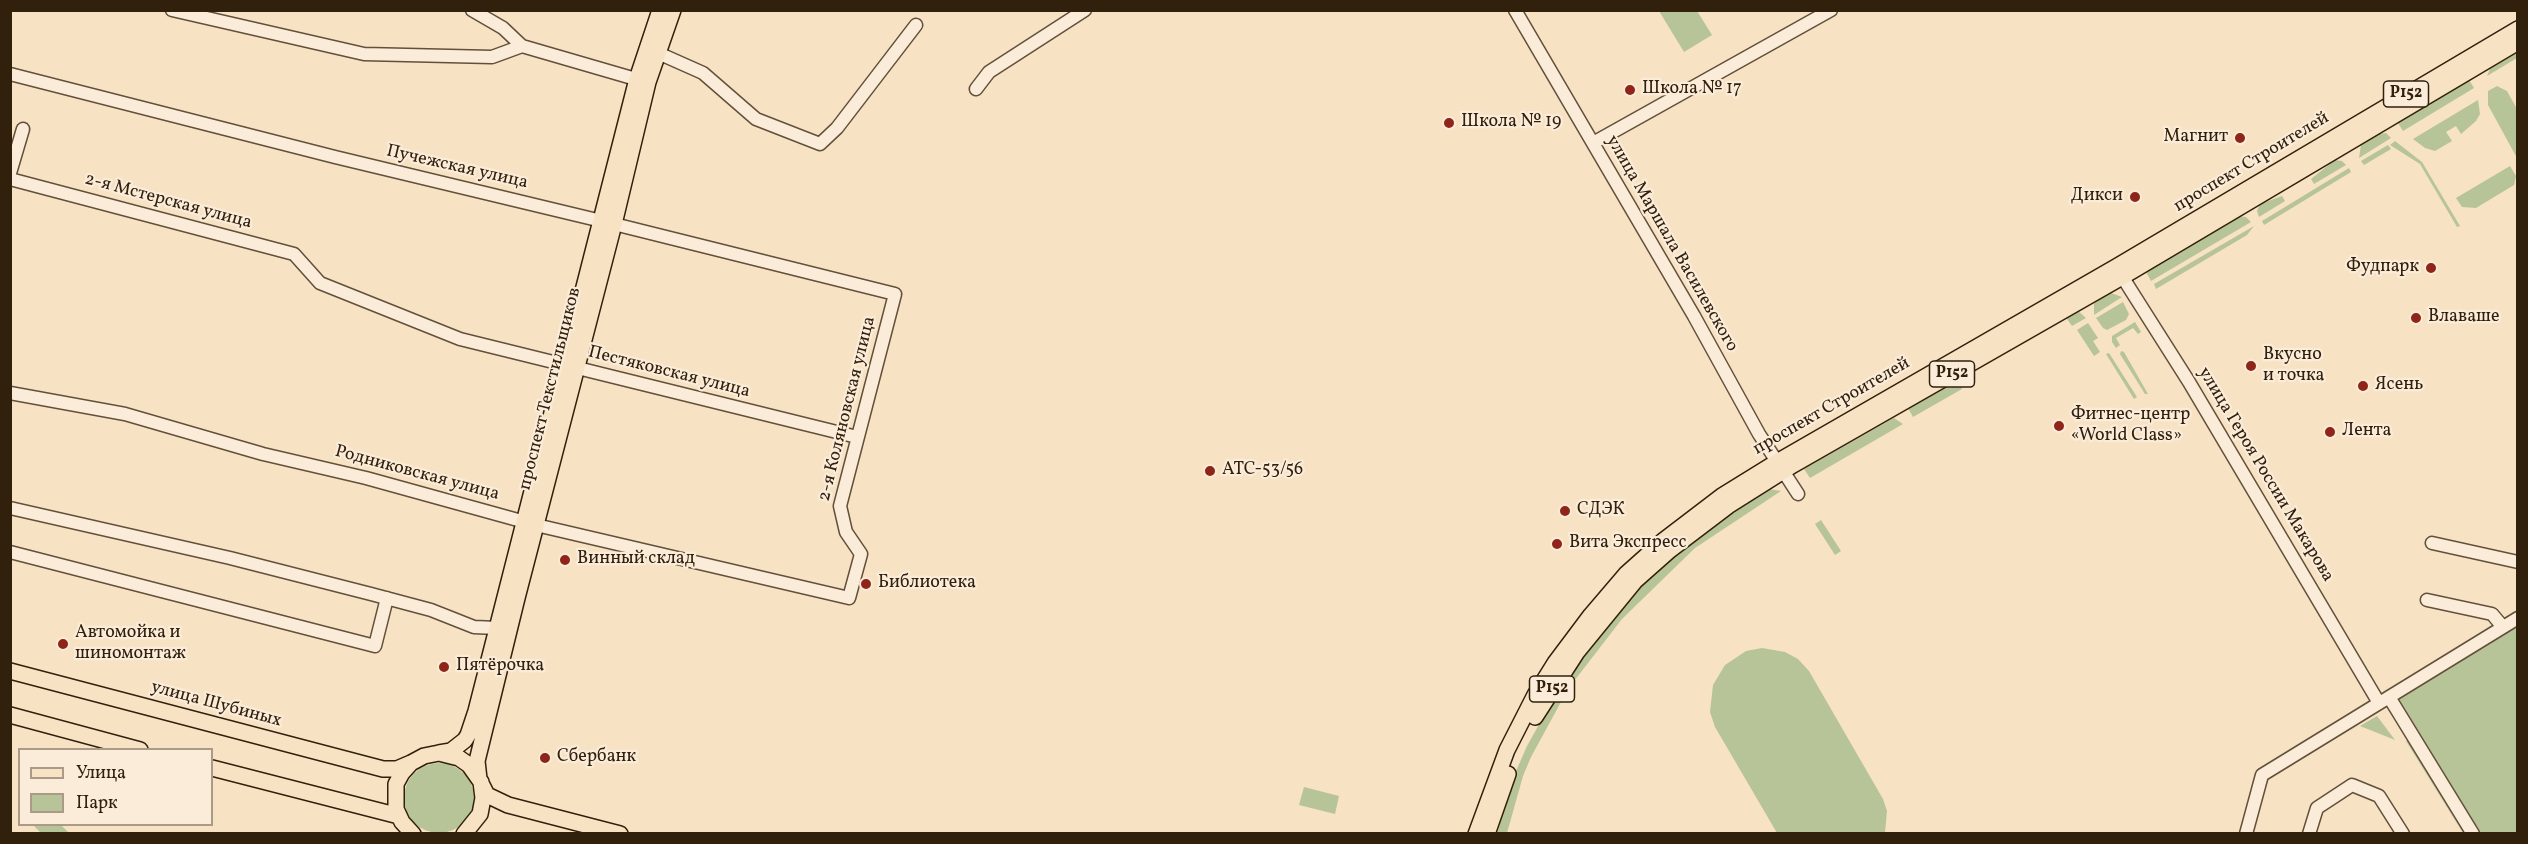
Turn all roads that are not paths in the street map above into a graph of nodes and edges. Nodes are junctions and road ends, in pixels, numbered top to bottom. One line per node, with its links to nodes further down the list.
1 (172, 10): 11 (street)
2 (472, 10): 11 (street)
3 (660, 10): 14 (main road, проспект Текстильщиков)
4 (673, 10): 12 (main road, проспект Текстильщиков)
5 (1085, 10): 15 (street)
6 (1515, 10): 17 (street, улица Маршала Василевского)
7 (1830, 10): 17 (street)
8 (916, 25): 12 (street)
9 (2517, 29): 22 (main road, проспект Строителей / Р152)
10 (2517, 42): 22 (main road, проспект Строителей / Р152)
11 (522, 46): 14 (street)
12 (658, 53): 14 (main road, проспект Текстильщиков)
13 (10, 74): 20 (street, Пучежская улица)
14 (642, 81): 20 (main road, проспект Текстильщиков)
15 (976, 89)
16 (23, 129): 18 (street)
17 (1593, 143): 27 (street, улица Маршала Василевского)
18 (10, 172)
19 (10, 179): 21 (street, 2-я Мстерская улица)
20 (608, 222): 23 (street, Пучежская улица); 24 (main road, проспект Текстильщиков)
21 (308, 272): 24 (street, Пестяковская улица)
22 (2119, 272): 27 (main road, проспект Строителей / Р152); 41 (street, улица Героя России Макарова)
23 (895, 294): 26 (street, 2-я Коляновская улица)
24 (570, 367): 26 (street, Пестяковская улица); 30 (main road, проспект Текстильщиков)
25 (10, 393): 30 (street, Родниковская улица)
26 (857, 437): 35 (street, 2-я Коляновская улица)
27 (1780, 466): 28 (street, улица Маршала Василевского); 53 (main road, проспект Строителей / Р152); 54 (main road, проспект Строителей / Р152)
28 (1798, 494)
29 (10, 508): 34 (street)
30 (530, 523): 35 (street, Родниковская улица); 39 (main road, проспект Текстильщиков); 47 (main road, проспект Текстильщиков)
31 (2432, 543): 33 (street)
32 (10, 552): 34 (street)
33 (2517, 562)
34 (387, 598): 39 (street)
35 (849, 598)
36 (2427, 600): 38 (street)
37 (2517, 618): 38 (street)
38 (2503, 627): 41 (street)
39 (497, 628): 44 (main road, проспект Текстильщиков)
40 (10, 671): 45 (main road, улица Шубиных)
41 (2384, 700): 55 (street); 58 (street, улица Героя России Макарова)
42 (10, 715): 43 (main road)
43 (133, 748)
44 (439, 753): 45 (main road, улица Шубиных); 47 (main road)
45 (411, 763): 48 (main road)
46 (213, 768): 48 (main road)
47 (480, 781): 49 (main road, проспект Текстильщиков); 52 (main road)
48 (399, 816): 50 (main road); 51 (main road)
49 (466, 833)
50 (394, 834)
51 (413, 834)
52 (621, 834)
53 (1476, 834)
54 (1487, 834)
55 (2246, 834)
56 (2309, 834): 57 (street)
57 (2403, 834)
58 (2473, 834)

